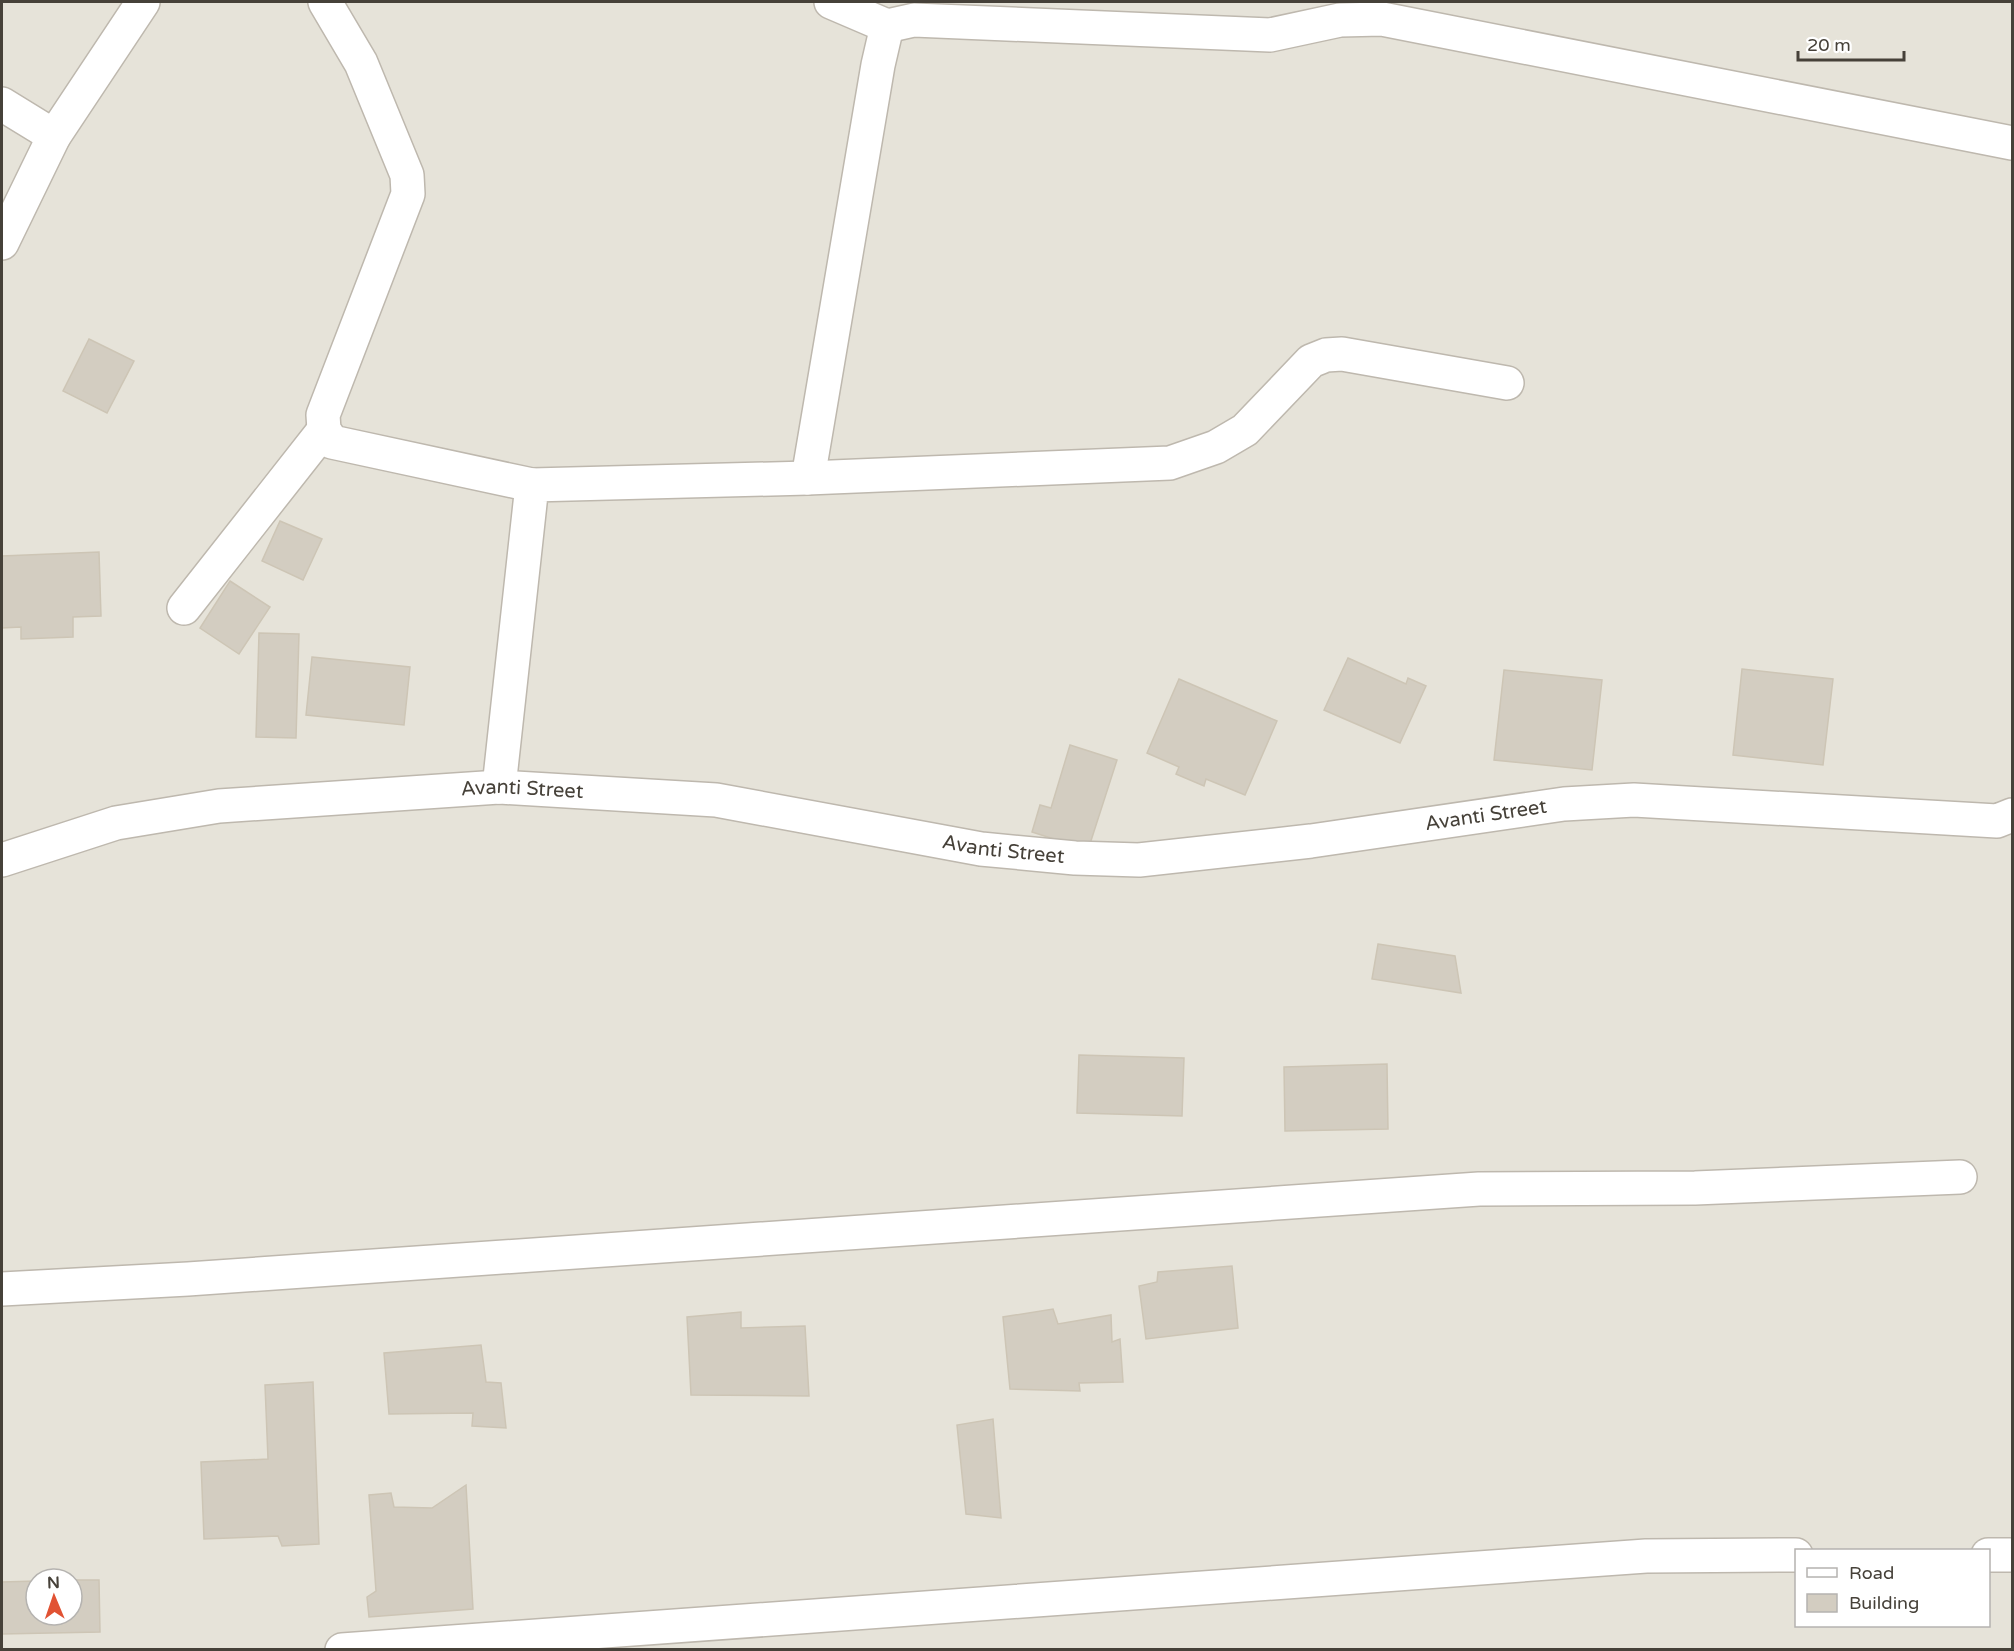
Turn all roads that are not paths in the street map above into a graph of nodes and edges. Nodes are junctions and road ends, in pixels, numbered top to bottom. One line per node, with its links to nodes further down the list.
1 (143, 2): 7 (street)
2 (325, 2): 11 (street)
3 (831, 2): 5 (street)
4 (1045, 13): 5 (street); 8 (street)
5 (887, 26): 12 (street)
6 (2, 104): 7 (street)
7 (54, 136): 9 (street)
8 (2013, 143)
9 (2, 243)
10 (1507, 383): 12 (street)
11 (324, 430): 13 (street); 14 (street)
12 (808, 478): 13 (street)
13 (532, 486): 15 (street)
14 (184, 608)
15 (499, 787): 16 (street, Avanti Street); 17 (street, Avanti Street)
16 (2013, 815)
17 (2, 860)
18 (1960, 1177): 19 (street)
19 (2, 1289)
20 (1795, 1555): 23 (street)
21 (1990, 1556): 22 (street)
22 (2013, 1556)
23 (342, 1650)

